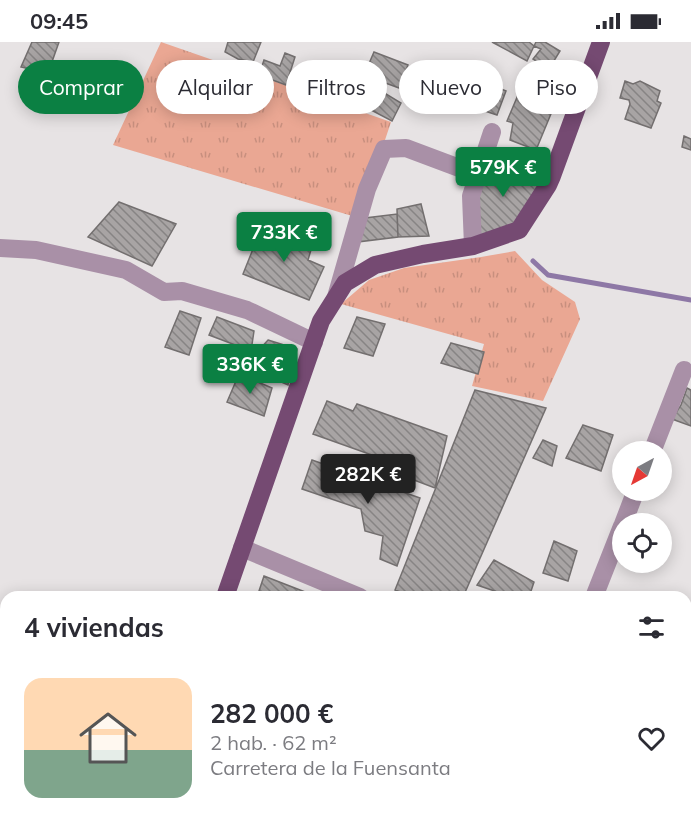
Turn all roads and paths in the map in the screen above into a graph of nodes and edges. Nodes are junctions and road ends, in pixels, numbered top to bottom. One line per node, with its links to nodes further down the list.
1 (601, 42): 4 (main road)
2 (492, 132): 3 (street)
3 (478, 175): 4 (street); 6 (street)
4 (473, 246): 6 (main road)
5 (0, 248): 7 (street)
6 (336, 297): 7 (main road)
7 (314, 342): 10 (main road)
8 (684, 370): 9 (street)
9 (656, 441)
10 (242, 548): 12 (main road); 13 (street)
11 (612, 552): 14 (street)
12 (227, 591)
13 (346, 591)
14 (596, 591)

